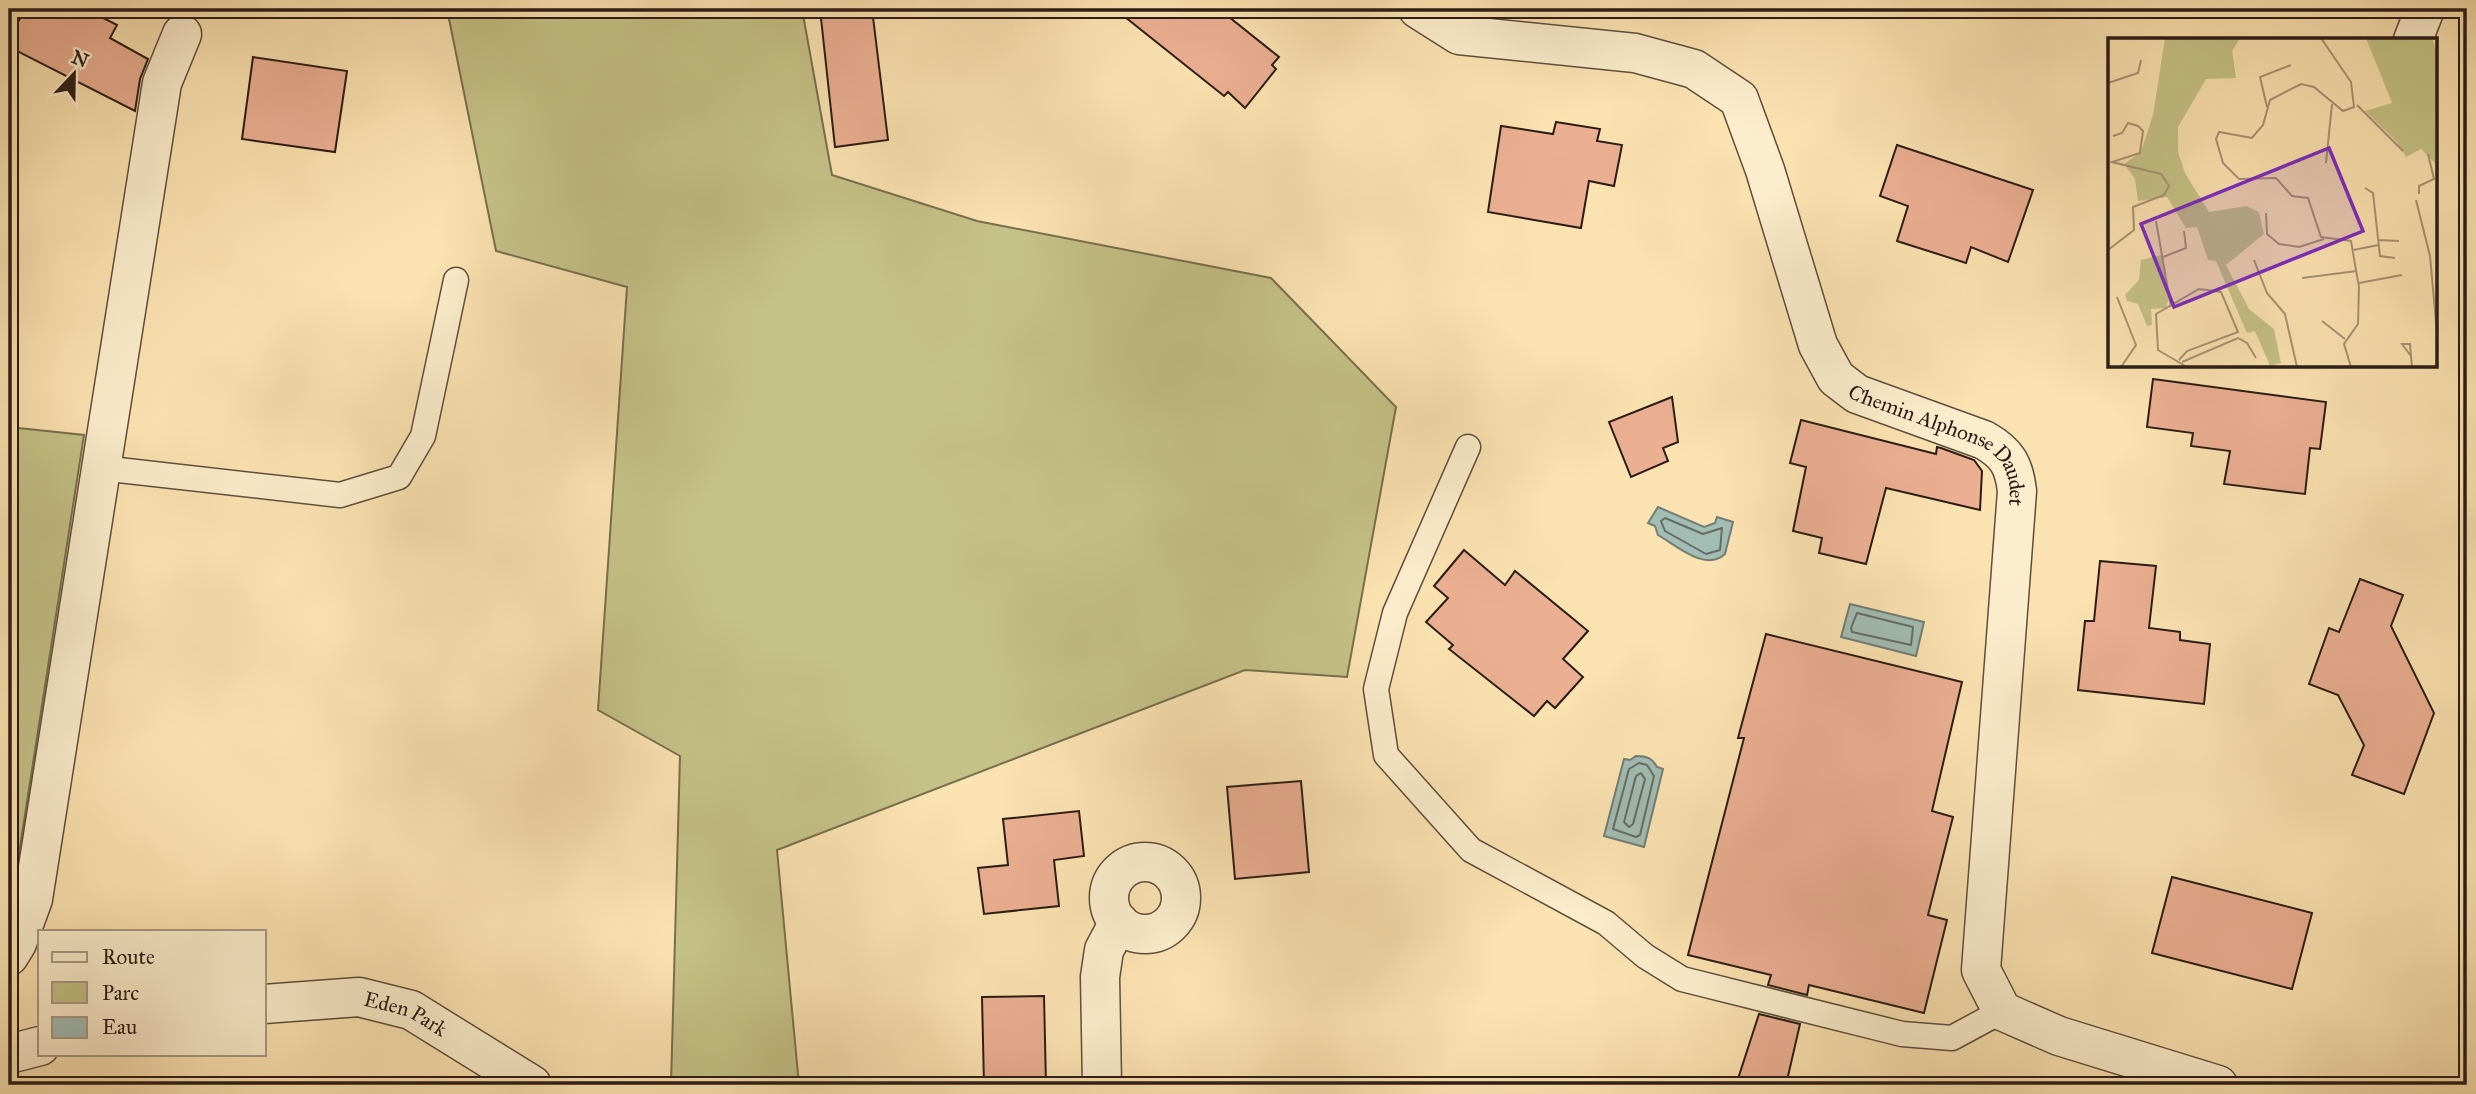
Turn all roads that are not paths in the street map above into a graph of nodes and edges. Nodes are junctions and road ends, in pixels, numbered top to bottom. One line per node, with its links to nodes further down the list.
1 (1418, 9): 11 (street, Chemin Alphonse Daudet)
2 (2425, 9): 4 (street)
3 (181, 34): 7 (street)
4 (2414, 38)
5 (456, 280): 7 (lane)
6 (1468, 447): 11 (lane)
7 (101, 467): 9 (street)
8 (1119, 922): 15 (street)
9 (9, 956)
10 (266, 1004): 14 (street, Eden Park)
11 (2002, 1011): 16 (street)
12 (38, 1047): 13 (street)
13 (9, 1054)
14 (532, 1085)
15 (1102, 1085)
16 (2218, 1085)

